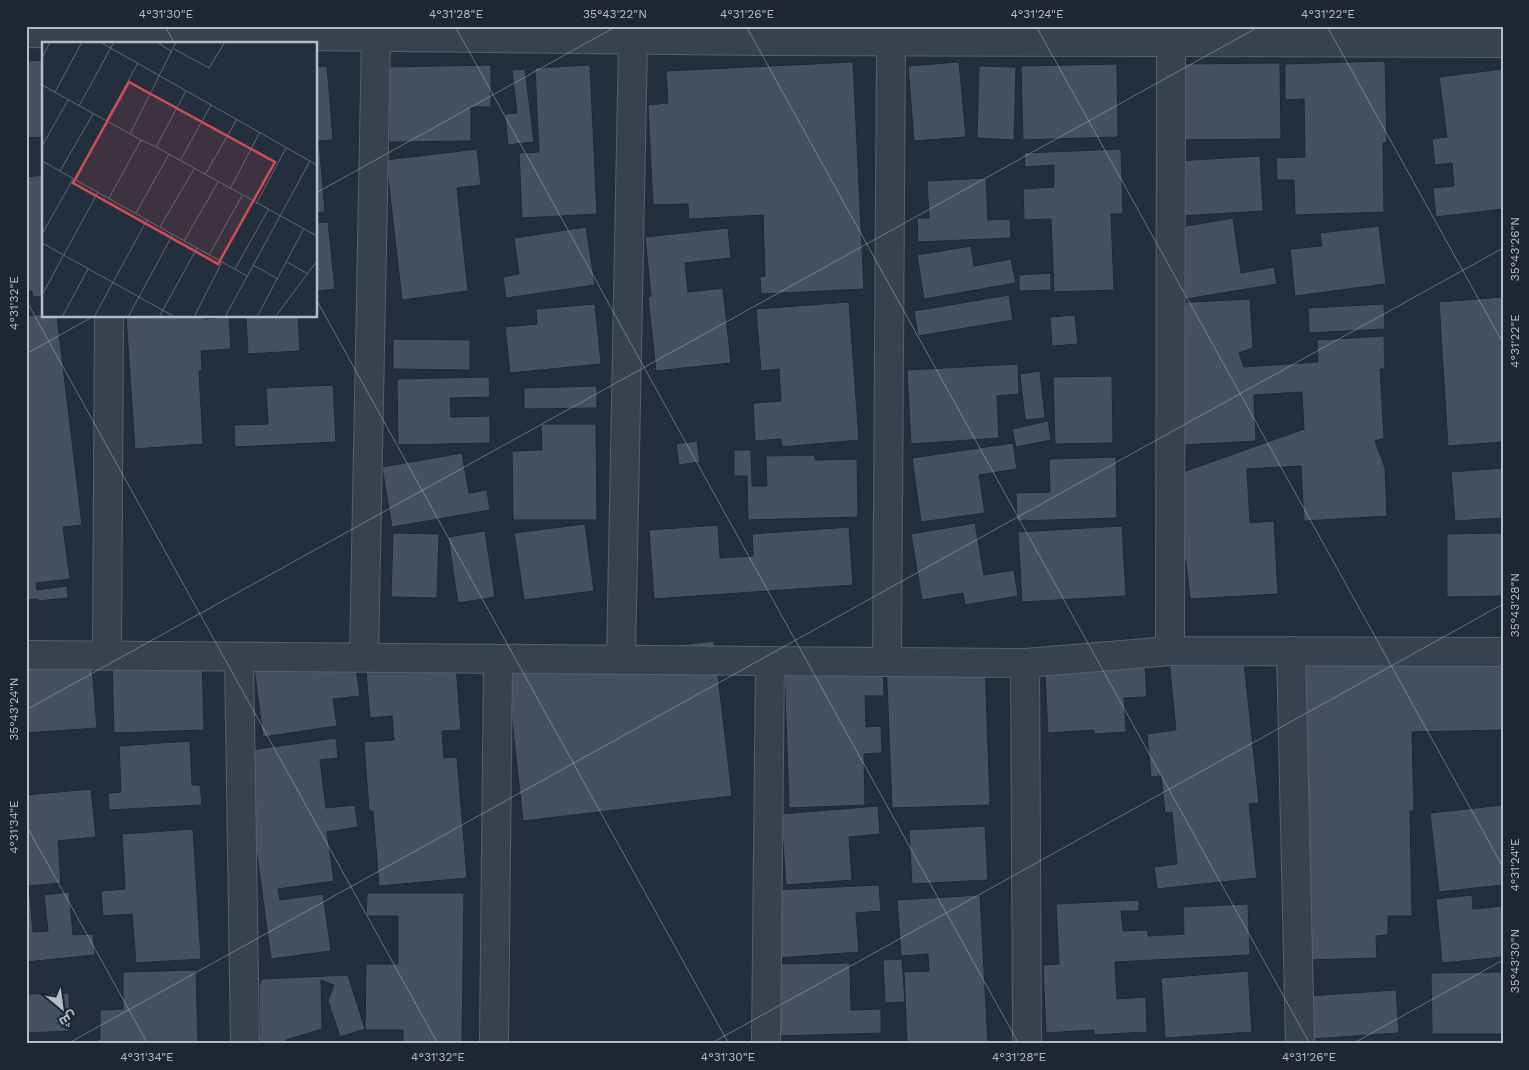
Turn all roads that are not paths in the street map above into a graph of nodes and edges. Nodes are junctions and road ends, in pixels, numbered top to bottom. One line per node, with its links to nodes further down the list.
1 (237, 31): 6 (street); 7 (street)
2 (493, 32): 6 (street); 8 (street)
3 (26, 33): 7 (street)
4 (769, 34): 8 (street); 9 (street)
5 (1283, 34): 10 (street); 11 (street)
6 (376, 37): 19 (street)
7 (110, 39)
8 (633, 40): 21 (street)
9 (891, 41): 10 (street); 23 (street)
10 (1171, 42): 13 (street)
11 (1503, 43)
12 (109, 318): 17 (street)
13 (1170, 651): 14 (street); 24 (street)
14 (1291, 651): 15 (street); 29 (street)
15 (1503, 652)
16 (26, 655): 17 (street)
17 (107, 655): 18 (street)
18 (239, 656): 19 (street); 25 (street)
19 (364, 658): 20 (street)
20 (498, 659): 21 (street); 26 (street)
21 (622, 660): 22 (street)
22 (770, 661): 23 (street); 27 (street)
23 (887, 662): 24 (street)
24 (1025, 663): 28 (street)
25 (244, 1044)
26 (494, 1044)
27 (766, 1044)
28 (1027, 1044)
29 (1300, 1044)

